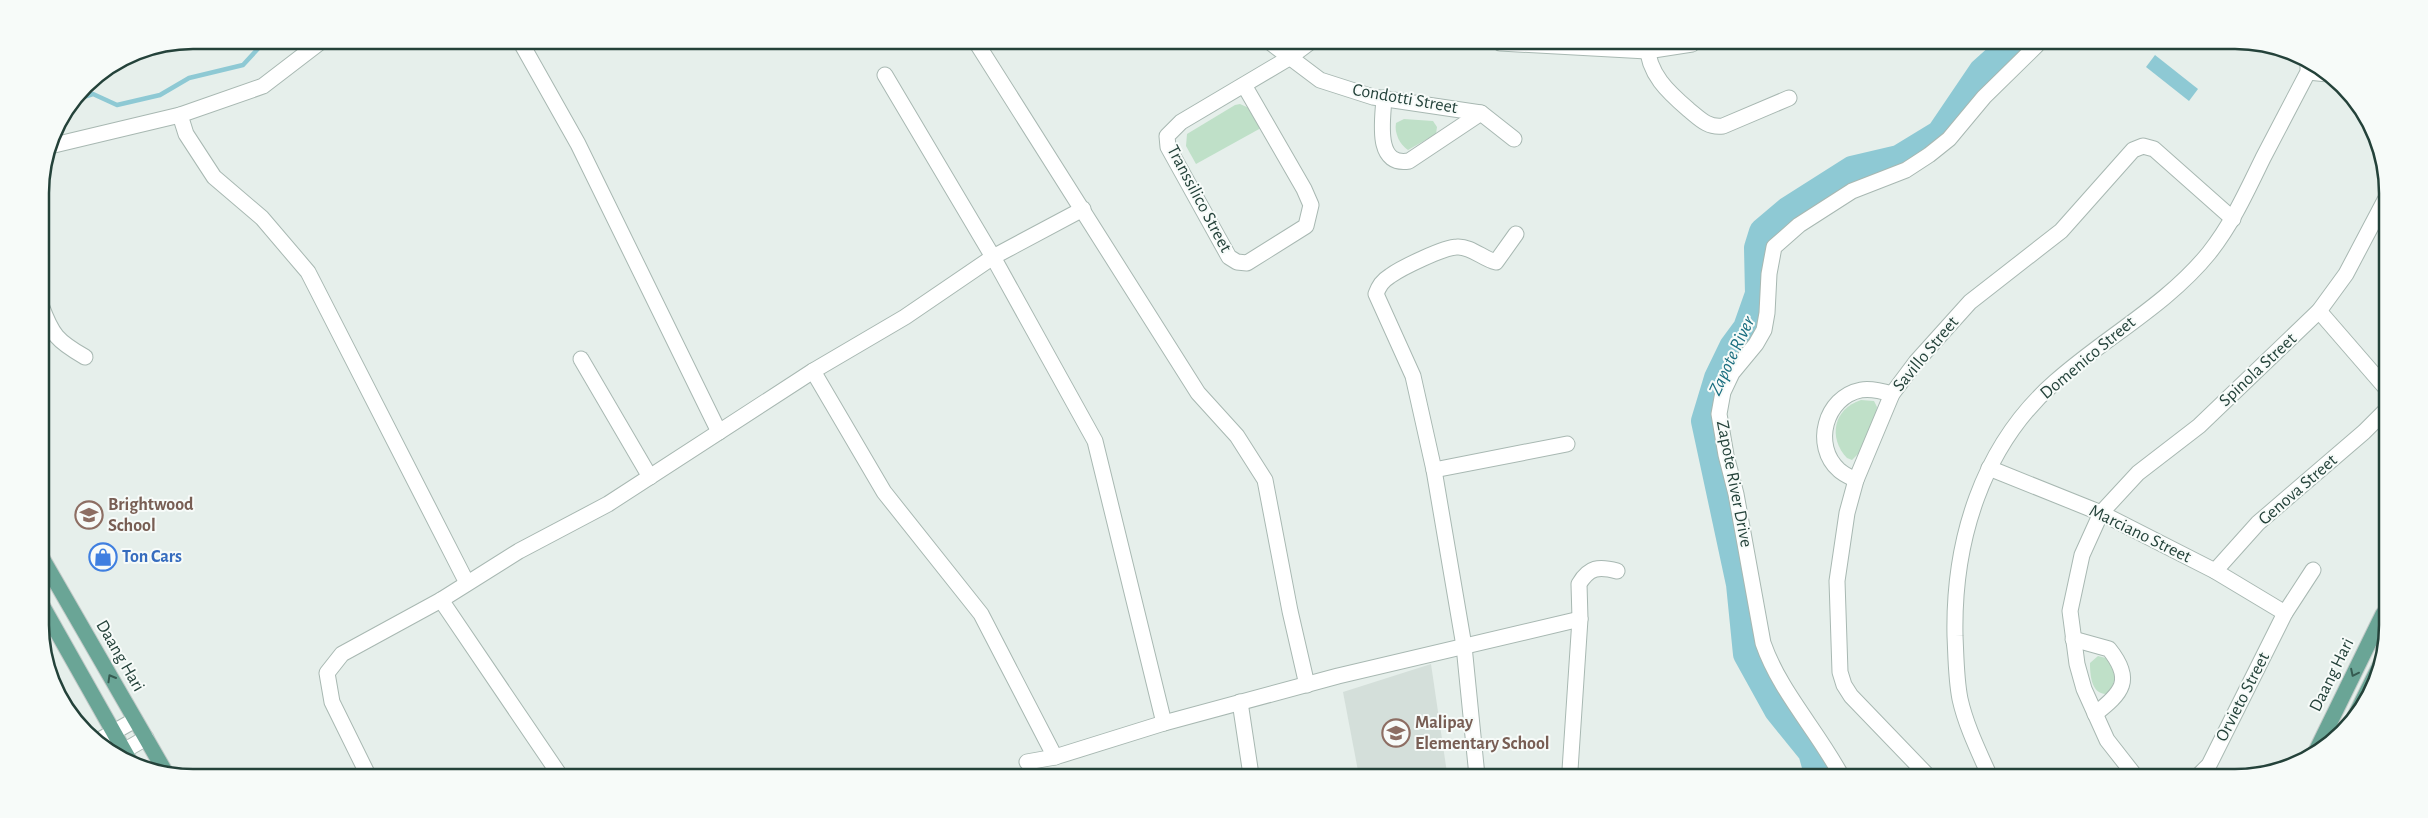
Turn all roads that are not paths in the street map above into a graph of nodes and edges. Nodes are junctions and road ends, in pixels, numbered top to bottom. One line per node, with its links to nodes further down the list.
1 (311, 49): 15 (street)
2 (525, 49): 31 (street)
3 (980, 49): 18 (street)
4 (1278, 49): 8 (street, Condotti Street)
5 (1301, 49): 8 (street, Transsilico Street)
6 (1648, 49): 13 (street)
7 (2033, 49): 71 (street, Zapote River Drive)
8 (1289, 58): 11 (street, Transsilico Street); 12 (street, Condotti Street)
9 (2307, 68): 20 (street, Domenico Street)
10 (885, 75): 22 (street)
11 (1244, 85): 11 (street, Transsilico Street)
12 (1384, 98): 14 (street, Condotti Street); 14 (street)
13 (1789, 98)
14 (1481, 113): 16 (street, Condotti Street)
15 (180, 115): 17 (street); 42 (street)
16 (1514, 139)
17 (58, 144)
18 (1083, 209): 22 (street); 52 (street)
19 (2379, 211): 23 (street, Spinola Street)
20 (2233, 219): 29 (street, Savillo Street); 33 (street, Domenico Street)
21 (1516, 234): 34 (street)
22 (993, 257): 27 (street); 56 (street)
23 (2319, 311): 28 (street); 37 (street, Spinola Street)
24 (49, 328): 25 (street)
25 (85, 357)
26 (581, 360): 35 (street)
27 (814, 371): 31 (street); 63 (street)
28 (2379, 380)
29 (1892, 394): 36 (street, Savillo Street); 36 (street)
30 (2379, 417): 41 (street, Genova Street)
31 (719, 432): 35 (street)
32 (1567, 444): 34 (street)
33 (1989, 468): 37 (street, Marciano Street); 73 (street, Domenico Street)
34 (1434, 470): 49 (street)
35 (650, 477): 42 (street)
36 (1856, 480): 72 (street, Savillo Street)
37 (2101, 513): 41 (street, Marciano Street); 48 (street)
38 (49, 570): 55 (main road, Daang Hari, one-way to 38)
39 (2313, 570): 44 (street, Orvieto Street)
40 (1617, 571): 46 (street)
41 (2215, 571): 44 (street, Marciano Street)
42 (467, 583): 43 (street)
43 (441, 600): 66 (street); 67 (street)
44 (2285, 613): 75 (street, Orvieto Street)
45 (49, 618): 57 (main road)
46 (1580, 620): 49 (street); 70 (street)
47 (2379, 622): 50 (main road, Daang Hari)
48 (2073, 639): 54 (street); 54 (street)
49 (1464, 646): 52 (street); 69 (street)
50 (2367, 648): 51 (main road); 60 (main road, Daang Hari, one-way to 60)
51 (2376, 653)
52 (1307, 685): 53 (street)
53 (1240, 702): 56 (street); 68 (street)
54 (2095, 714): 74 (street)
55 (135, 720): 57 (street); 59 (main road, Daang Hari)
56 (1164, 723): 63 (street)
57 (114, 733): 58 (street); 61 (main road)
58 (104, 738)
59 (146, 738): 62 (street); 65 (main road, Daang Hari)
60 (2322, 740)
61 (121, 750)
62 (127, 753)
63 (1055, 757): 64 (street)
64 (1027, 762)
65 (162, 765)
66 (365, 769)
67 (556, 769)
68 (1250, 769)
69 (1476, 769)
70 (1570, 769)
71 (1838, 769)
72 (1921, 769)
73 (1986, 769)
74 (2130, 769)
75 (2205, 769)

